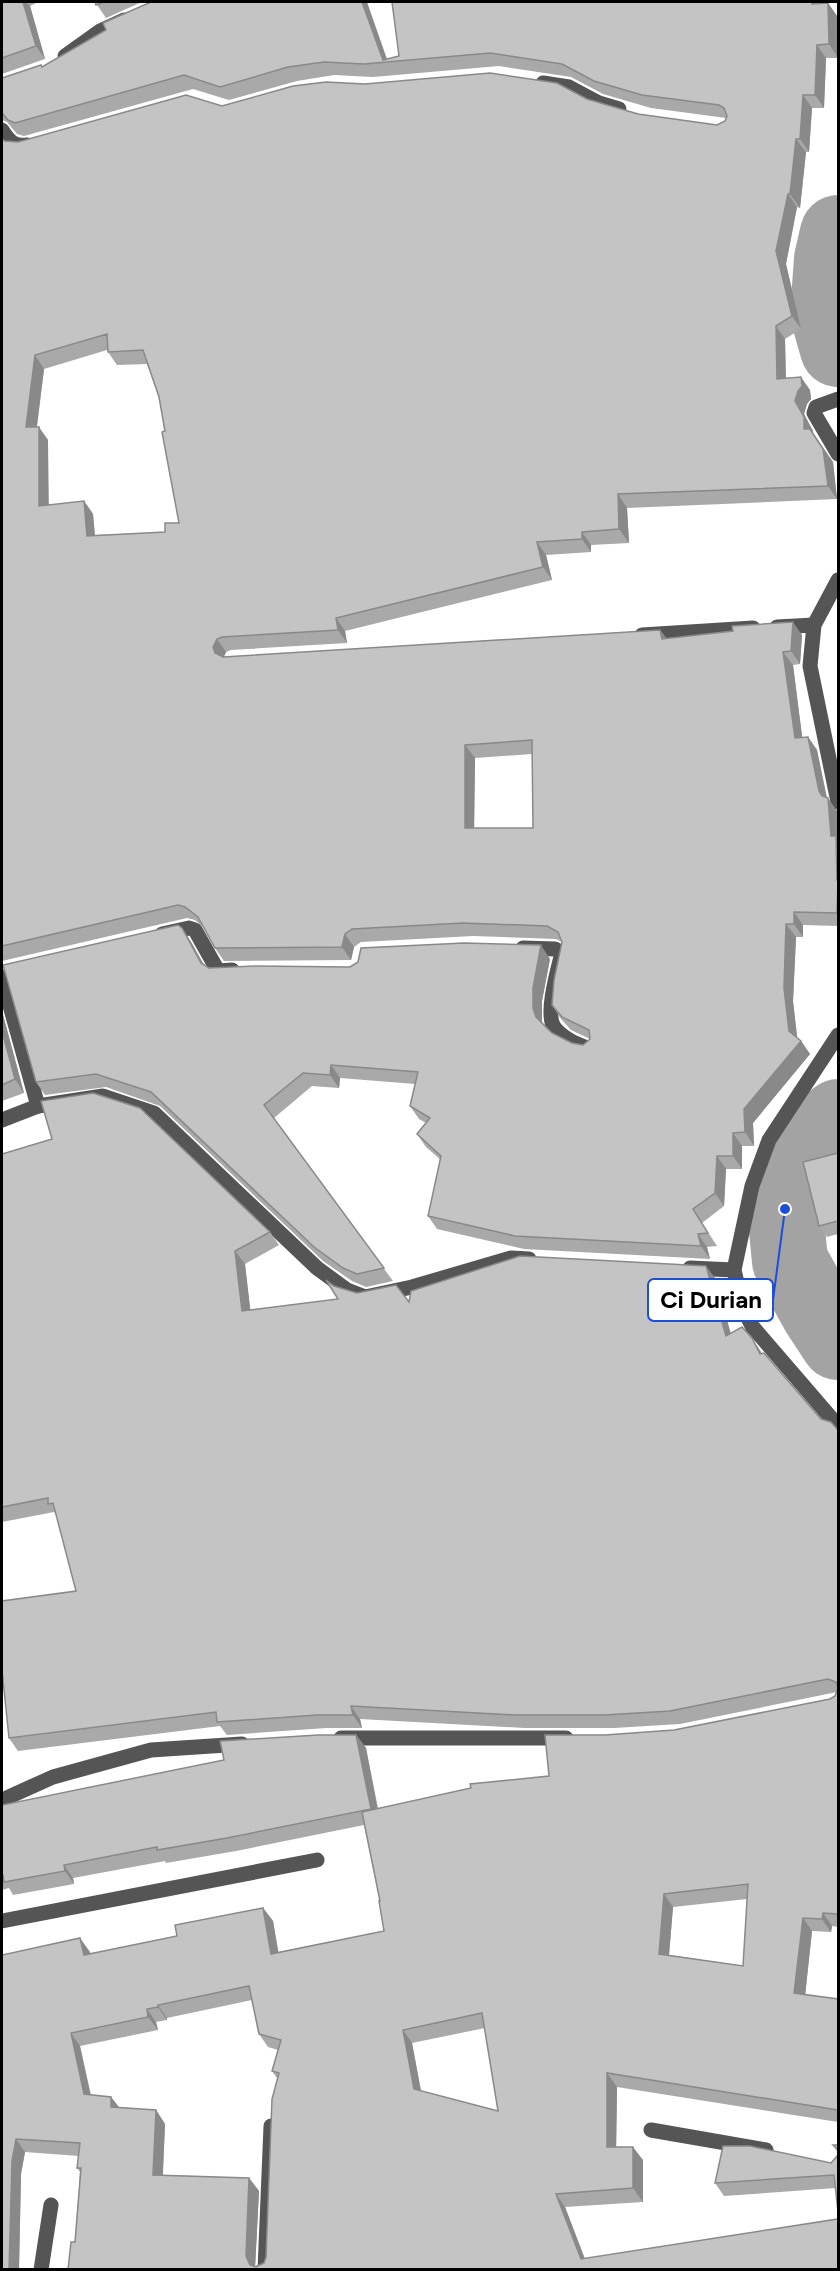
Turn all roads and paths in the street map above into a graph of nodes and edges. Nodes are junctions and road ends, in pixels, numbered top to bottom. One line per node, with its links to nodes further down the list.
1 (132, 16): 2 (street)
2 (55, 64)
3 (523, 80): 4 (street)
4 (629, 112)
5 (2, 130): 6 (street)
6 (36, 143)
7 (838, 399): 8 (street)
8 (838, 454)
9 (838, 580): 10 (street)
10 (814, 625): 11 (street); 12 (street)
11 (624, 636)
12 (838, 802)
13 (145, 938): 15 (street)
14 (508, 947): 18 (street)
15 (253, 969)
16 (5, 972): 19 (street)
17 (838, 1035): 23 (street)
18 (590, 1049)
19 (38, 1106): 20 (street); 21 (street)
20 (2, 1120)
21 (546, 1260)
22 (676, 1267): 23 (street)
23 (734, 1270): 24 (street)
24 (838, 1426)
25 (327, 1738): 26 (street)
26 (579, 1738)
27 (256, 1743): 28 (street)
28 (2, 1800)
29 (317, 1860): 30 (street)
30 (2, 1921)
31 (272, 2106): 36 (street)
32 (651, 2130): 33 (street)
33 (776, 2152)
34 (51, 2205): 35 (street)
35 (41, 2270)
36 (265, 2270)

